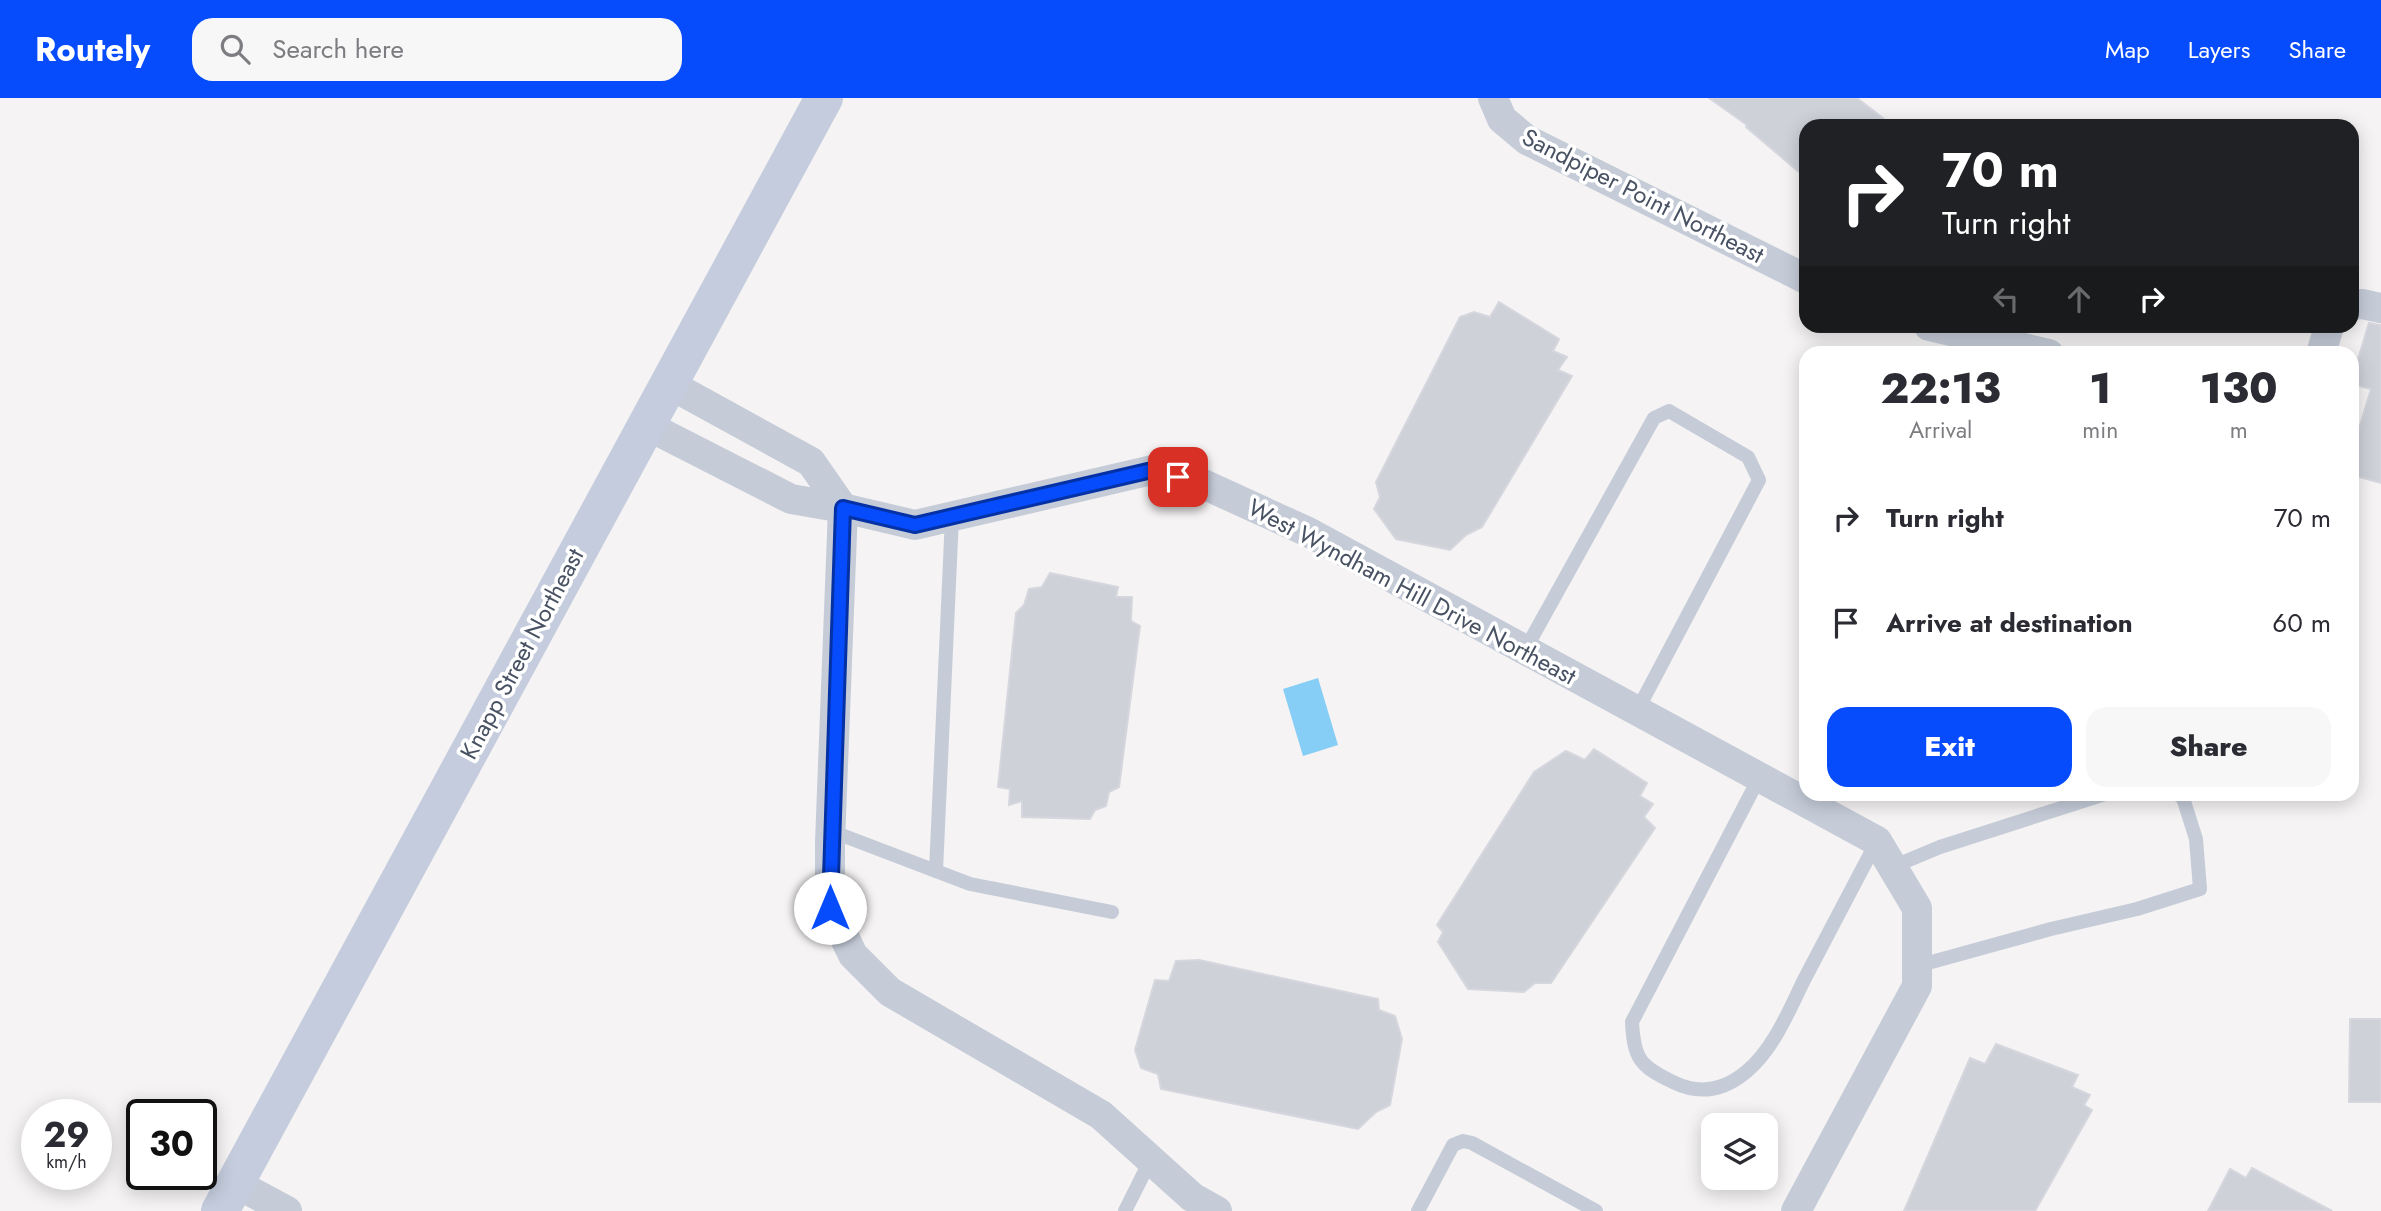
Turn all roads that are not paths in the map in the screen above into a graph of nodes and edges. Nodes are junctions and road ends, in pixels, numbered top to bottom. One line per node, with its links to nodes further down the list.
1 (824, 98): 8 (main road, Knapp Street Northeast)
2 (1493, 98): 3 (street, Sandpiper Point Northeast)
3 (1799, 276)
4 (2359, 304): 5 (street)
5 (2381, 307)
6 (1959, 333): 7 (street)
7 (2015, 346)
8 (669, 384): 9 (main road, Knapp Street Northeast); 10 (street)
9 (646, 425): 10 (street, West Wyndham Hill Drive Northeast); 26 (main road, Knapp Street Northeast)
10 (843, 508): 11 (street, West Wyndham Hill Drive Northeast); 19 (street)
11 (952, 517): 12 (street, West Wyndham Hill Drive Northeast); 22 (lane)
12 (1525, 650): 13 (street, West Wyndham Hill Drive Northeast); 13 (lane)
13 (1637, 711): 14 (street, West Wyndham Hill Drive Northeast)
14 (1759, 778): 15 (street, West Wyndham Hill Drive Northeast); 20 (lane)
15 (1799, 799)
16 (1802, 801): 20 (street, West Wyndham Hill Drive Northeast)
17 (2083, 801): 21 (lane)
18 (2184, 801): 24 (lane)
19 (831, 831): 22 (lane); 25 (street)
20 (1877, 841): 21 (street)
21 (1892, 867): 24 (street)
22 (936, 871): 23 (lane)
23 (1112, 912)
24 (1917, 966): 32 (street)
25 (1151, 1159): 28 (lane); 29 (street)
26 (228, 1197): 27 (street)
27 (287, 1211)
28 (1125, 1211)
29 (1217, 1211)
30 (1418, 1211): 31 (lane)
31 (1596, 1211)
32 (1796, 1211)

